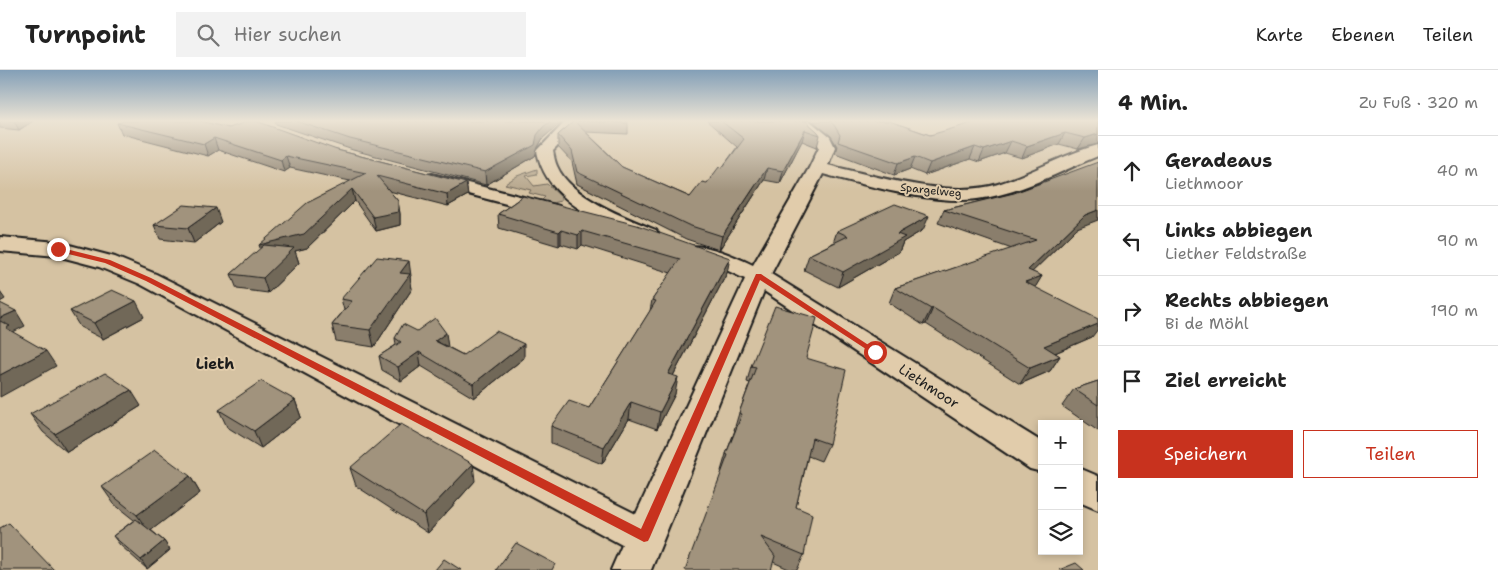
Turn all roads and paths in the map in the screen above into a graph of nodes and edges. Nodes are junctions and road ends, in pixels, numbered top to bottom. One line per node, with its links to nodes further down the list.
1 (550, 144): 6 (street)
2 (826, 144): 4 (street)
3 (1098, 150): 4 (street, Spargelweg)
4 (818, 168): 8 (street)
5 (419, 175): 6 (street)
6 (585, 203): 8 (street, Liethmoor)
7 (0, 244): 12 (street)
8 (758, 276): 9 (street, Liethmoor); 12 (street)
9 (1038, 456)
10 (1083, 486): 11 (street)
11 (1098, 495)
12 (644, 537): 13 (street)
13 (631, 570)

